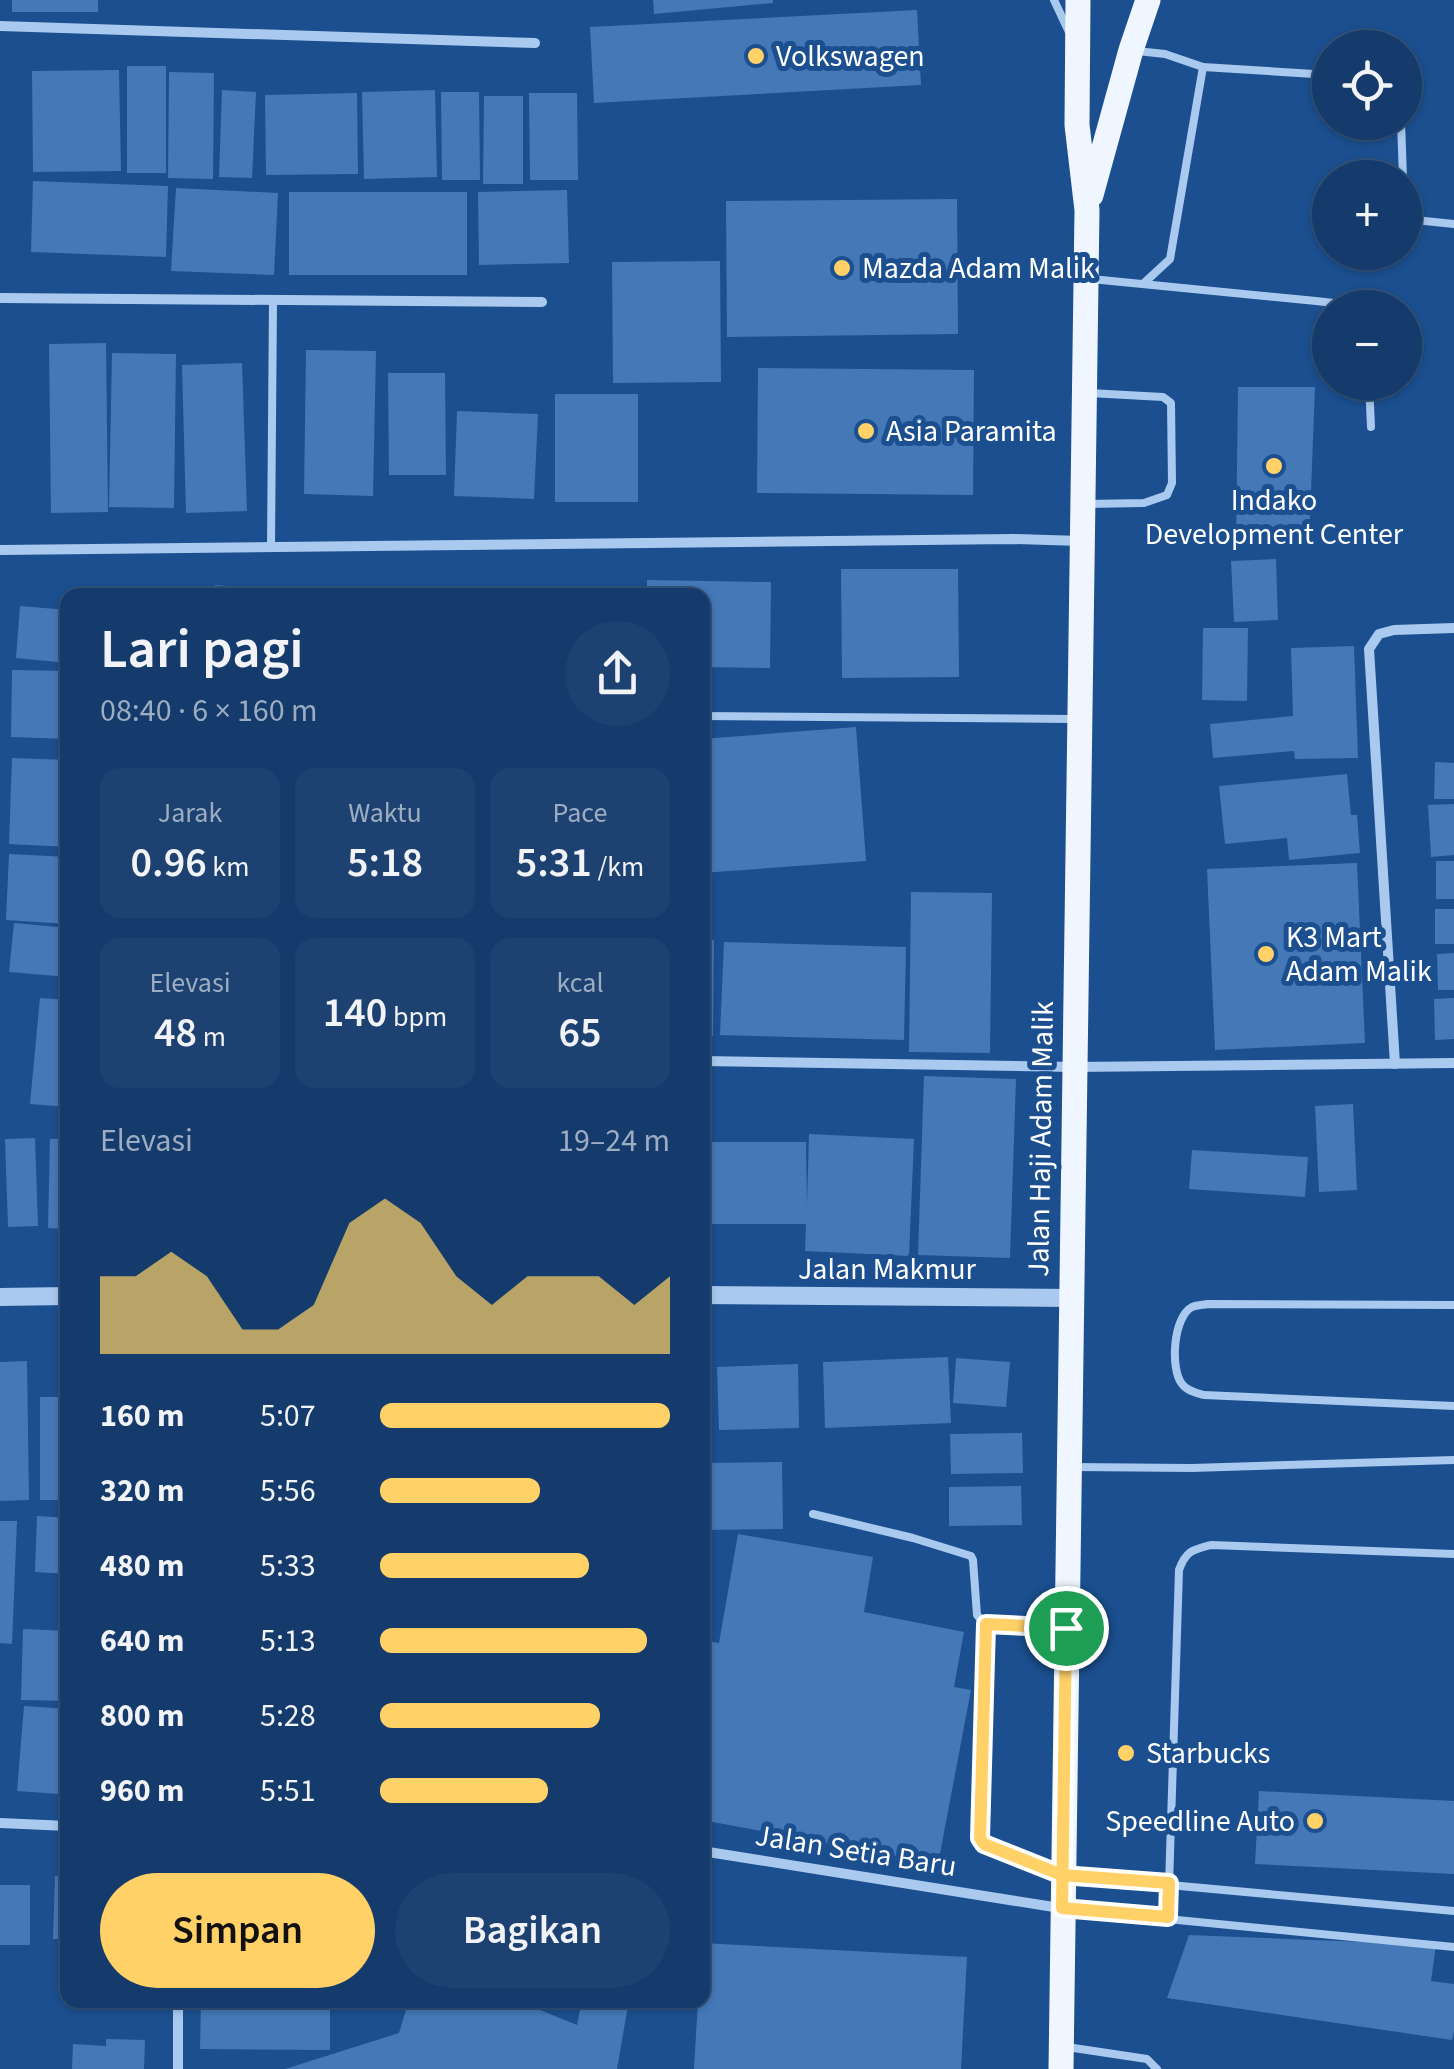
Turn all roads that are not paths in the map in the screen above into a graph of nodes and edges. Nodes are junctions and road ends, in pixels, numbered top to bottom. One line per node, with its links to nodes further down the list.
1 (1054, 0): 6 (lane)
2 (1078, 0): 6 (main road, Jalan Haji Adam Malik)
3 (1148, 0): 7 (main road, Jalan Haji Adam Malik)
4 (0, 26): 5 (street)
5 (535, 43)
6 (1076, 48): 10 (main road, Jalan Haji Adam Malik)
7 (1131, 50): 8 (lane); 10 (main road, Jalan Haji Adam Malik)
8 (1203, 67): 9 (lane); 14 (lane)
9 (1312, 74)
10 (1088, 210): 13 (main road, Jalan Haji Adam Malik)
11 (1422, 221): 12 (lane)
12 (1454, 224)
13 (1086, 278): 14 (lane); 19 (main road, Jalan Haji Adam Malik)
14 (1144, 284): 17 (lane)
15 (0, 298): 16 (street)
16 (272, 300): 18 (street); 24 (lane)
17 (1312, 301)
18 (542, 302)
19 (1084, 393): 22 (main road, Jalan Haji Adam Malik); 22 (lane)
20 (1370, 400): 21 (lane)
21 (1371, 427)
22 (1083, 504): 23 (main road, Jalan Haji Adam Malik)
23 (1082, 541): 24 (street); 28 (main road, Jalan Haji Adam Malik)
24 (271, 547): 25 (street)
25 (0, 550)
26 (1454, 628): 31 (street)
27 (710, 716): 28 (lane)
28 (1079, 719): 32 (main road, Jalan Haji Adam Malik)
29 (710, 1062): 32 (street)
30 (1454, 1063): 31 (street)
31 (1395, 1064): 32 (street)
32 (1074, 1068): 36 (main road, Jalan Haji Adam Malik)
33 (710, 1295): 36 (street, Jalan Makmur)
34 (0, 1296): 35 (street)
35 (60, 1296)
36 (1071, 1298): 40 (main road, Jalan Haji Adam Malik)
37 (1454, 1306): 38 (lane)
38 (1454, 1406)
39 (1454, 1460): 40 (lane)
40 (1068, 1466): 44 (main road, Jalan Haji Adam Malik)
41 (813, 1514): 43 (lane)
42 (1454, 1554): 49 (lane)
43 (986, 1624): 44 (lane); 48 (lane)
44 (1066, 1628): 48 (main road, Jalan Haji Adam Malik)
45 (0, 1823): 46 (street)
46 (60, 1826)
47 (710, 1853): 50 (street, Jalan Setia Baru)
48 (1062, 1875): 49 (lane); 50 (main road, Jalan Haji Adam Malik)
49 (1169, 1883): 51 (lane); 52 (lane)
50 (1062, 1908): 52 (lane); 55 (main road, Jalan Haji Adam Malik)
51 (1454, 1911)
52 (1168, 1917): 53 (lane)
53 (1454, 1946)
54 (178, 2008): 56 (street)
55 (1061, 2058): 57 (lane)
56 (178, 2069)
57 (1157, 2069)

